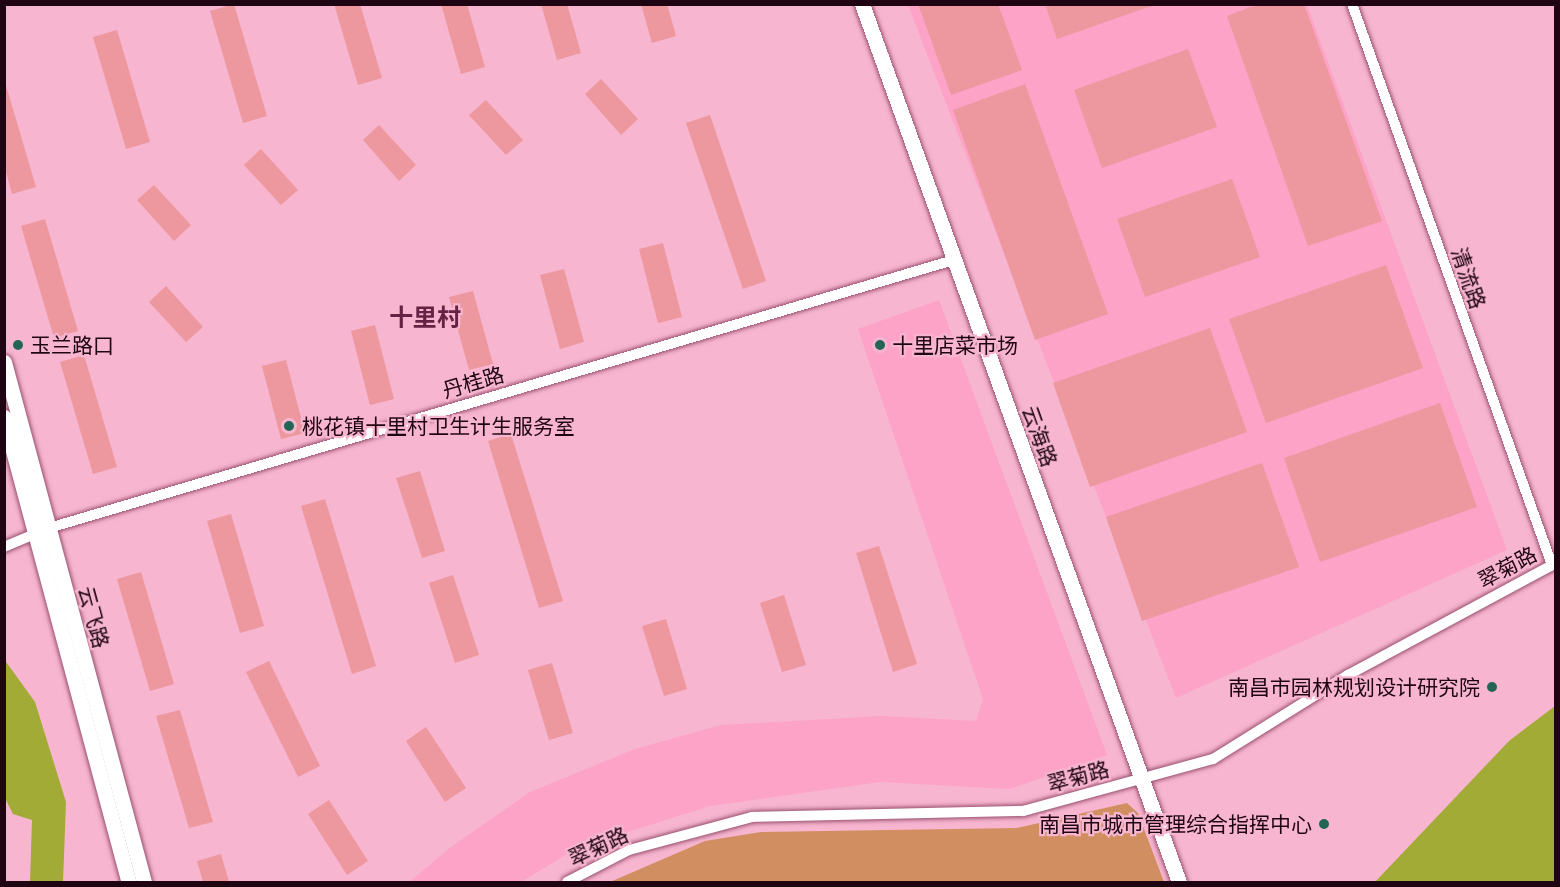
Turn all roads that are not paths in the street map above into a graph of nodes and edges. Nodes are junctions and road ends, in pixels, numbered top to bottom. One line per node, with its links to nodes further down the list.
1 (862, 4): 3 (main road, 云海路)
2 (1352, 4): 8 (street, 清流路)
3 (954, 260): 6 (street, 丹桂路); 9 (main road, 云海路)
4 (4, 362): 6 (main road, 云飞路)
5 (4, 417): 6 (main road, 云飞路)
6 (42, 531): 7 (street, 丹桂路); 10 (main road, 云飞路); 11 (main road, 云飞路)
7 (4, 547)
8 (1554, 564): 9 (street, 翠菊路)
9 (1142, 780): 12 (street, 翠菊路); 13 (main road, 云海路)
10 (129, 882)
11 (144, 882)
12 (567, 882)
13 (1179, 882)

